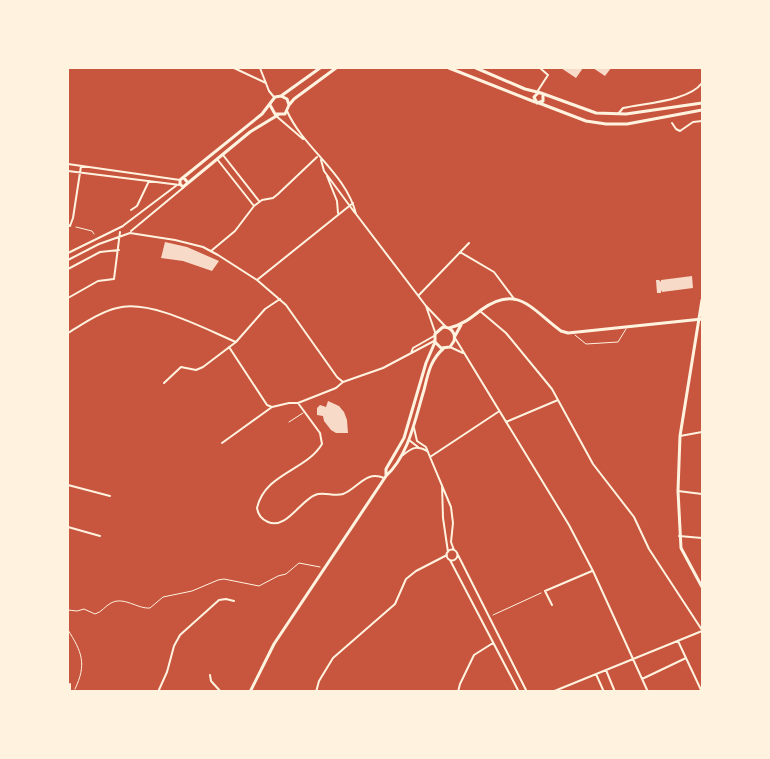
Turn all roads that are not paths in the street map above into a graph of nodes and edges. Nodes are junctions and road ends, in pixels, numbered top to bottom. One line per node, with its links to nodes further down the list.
1 (234, 68): 8 (street)
2 (260, 68): 8 (street)
3 (320, 68): 11 (street)
4 (336, 68): 16 (street)
5 (449, 68): 13 (street)
6 (476, 68): 10 (street)
7 (540, 68): 10 (street)
8 (266, 83): 12 (street)
9 (702, 83): 19 (street)
10 (539, 93): 13 (street); 13 (street); 19 (street)
11 (281, 96): 12 (street); 16 (street)
12 (275, 97): 15 (street)
13 (537, 102): 17 (street)
14 (702, 103): 19 (street)
15 (270, 105): 20 (street); 36 (street)
16 (289, 105): 18 (street)
17 (702, 110)
18 (287, 111): 20 (street); 23 (street)
19 (618, 114)
20 (277, 115): 23 (street); 24 (street)
21 (702, 121): 22 (street)
22 (672, 123)
23 (305, 140): 25 (street)
24 (223, 155): 26 (street); 39 (street)
25 (319, 157): 30 (street); 39 (street); 40 (street)
26 (218, 159): 37 (street); 41 (street)
27 (68, 164): 28 (street)
28 (81, 166): 31 (street); 32 (street)
29 (68, 171): 31 (street)
30 (324, 171): 42 (street); 44 (street)
31 (80, 172): 33 (street); 46 (street)
32 (137, 174): 33 (street); 36 (street)
33 (136, 179): 34 (street)
34 (148, 181): 35 (street); 43 (street)
35 (158, 182): 36 (street); 38 (street)
36 (181, 183): 37 (street); 37 (street); 38 (street); 49 (street)
37 (188, 183)
38 (167, 193): 47 (street)
39 (259, 201): 41 (street)
40 (353, 203): 42 (street); 45 (street)
41 (254, 206): 53 (street)
42 (349, 206): 44 (street); 45 (street)
43 (131, 210)
44 (338, 214): 58 (street)
45 (356, 214): 59 (street)
46 (69, 225)
47 (124, 225): 48 (street); 49 (street); 55 (street)
48 (120, 232): 49 (street); 50 (street)
49 (129, 234): 50 (street); 52 (street); 53 (street)
50 (120, 237): 52 (street); 56 (street)
51 (469, 243): 54 (street)
52 (119, 248): 57 (street); 60 (street)
53 (211, 251): 58 (street)
54 (460, 252): 59 (street); 62 (street)
55 (68, 254)
56 (68, 260)
57 (68, 270)
58 (257, 280): 61 (street)
59 (418, 295): 64 (street)
60 (68, 298)
61 (280, 299): 74 (street); 81 (street)
62 (514, 300): 65 (street); 72 (street)
63 (702, 300): 66 (street)
64 (426, 306): 69 (street); 71 (street)
65 (480, 311): 67 (street); 83 (street)
66 (701, 319): 68 (street); 92 (street)
67 (460, 325): 69 (street); 73 (street)
68 (627, 327): 72 (street); 72 (lane)
69 (448, 328): 71 (street); 73 (street)
70 (68, 333): 74 (street)
71 (435, 334): 75 (street); 79 (street)
72 (573, 334)
73 (455, 337): 77 (street); 80 (street)
74 (236, 342): 76 (street)
75 (434, 342): 78 (street); 79 (street); 93 (street)
76 (229, 347): 82 (street); 85 (street)
77 (450, 347): 78 (street); 80 (street)
78 (444, 348): 90 (street)
79 (411, 353): 81 (street)
80 (463, 353): 86 (street)
81 (343, 382): 84 (street)
82 (164, 383)
83 (558, 400): 89 (street); 119 (street)
84 (298, 403): 85 (street); 87 (street)
85 (272, 407): 96 (street)
86 (499, 411): 89 (street); 100 (street)
87 (305, 412): 88 (lane); 101 (street)
88 (289, 422)
89 (506, 422): 115 (street)
90 (414, 426): 94 (street); 95 (street)
91 (702, 432): 92 (street)
92 (680, 436): 104 (street)
93 (404, 438): 94 (street); 101 (street)
94 (409, 440): 95 (street); 97 (street); 99 (street)
95 (417, 441): 98 (street)
96 (222, 443)
97 (418, 447): 98 (street); 99 (street)
98 (427, 451): 100 (street)
99 (401, 457): 101 (street)
100 (430, 457): 102 (street)
101 (385, 477): 132 (street)
102 (442, 482): 111 (street); 112 (street)
103 (68, 485): 106 (street)
104 (678, 492): 105 (street); 109 (street)
105 (702, 494)
106 (110, 496)
107 (68, 527): 108 (street)
108 (100, 536)
109 (679, 536): 110 (street); 116 (street)
110 (702, 538)
111 (454, 550): 112 (street); 113 (street)
112 (447, 554): 114 (street); 133 (street)
113 (458, 555): 114 (street); 136 (street)
114 (450, 560): 121 (street)
115 (593, 571): 118 (street); 123 (street)
116 (702, 587)
117 (234, 601): 130 (street)
118 (552, 605)
119 (702, 631): 120 (street)
120 (678, 642): 122 (street); 123 (street)
121 (493, 643): 134 (street); 135 (street)
122 (686, 658): 127 (street); 141 (street)
123 (634, 660): 124 (street); 127 (street)
124 (606, 670): 125 (street); 139 (street)
125 (596, 674): 137 (street); 138 (street)
126 (210, 675): 131 (street)
127 (642, 678): 140 (street)
128 (70, 684): 129 (street)
129 (71, 692)
130 (159, 692)
131 (221, 692)
132 (250, 692)
133 (316, 692)
134 (458, 692)
135 (519, 692)
136 (527, 692)
137 (552, 692)
138 (604, 692)
139 (615, 692)
140 (648, 692)
141 (702, 692)

